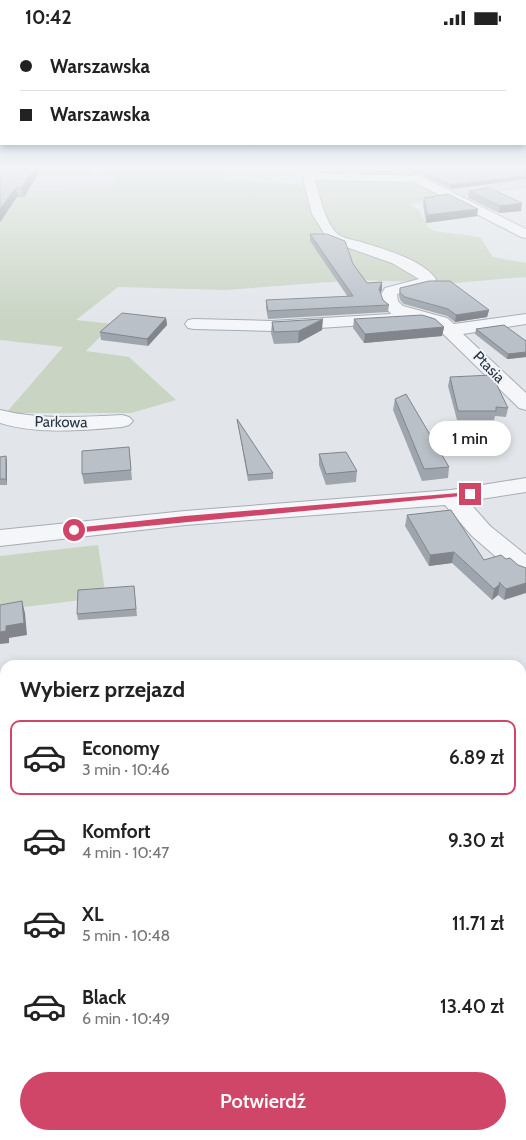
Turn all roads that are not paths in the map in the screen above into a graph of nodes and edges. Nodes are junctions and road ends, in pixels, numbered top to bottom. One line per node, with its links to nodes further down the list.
1 (322, 220): 4 (street, Ptasia)
2 (499, 220): 3 (street, Ptasia)
3 (526, 234)
4 (423, 317): 6 (street); 7 (street, Ptasia)
5 (526, 319): 7 (street, Ptasia)
6 (194, 324)
7 (452, 330): 8 (street, Ptasia)
8 (526, 404)
9 (0, 416): 10 (street, Parkowa)
10 (122, 421)
11 (526, 485): 12 (street)
12 (451, 497): 13 (street); 14 (street)
13 (0, 538)
14 (526, 569)

